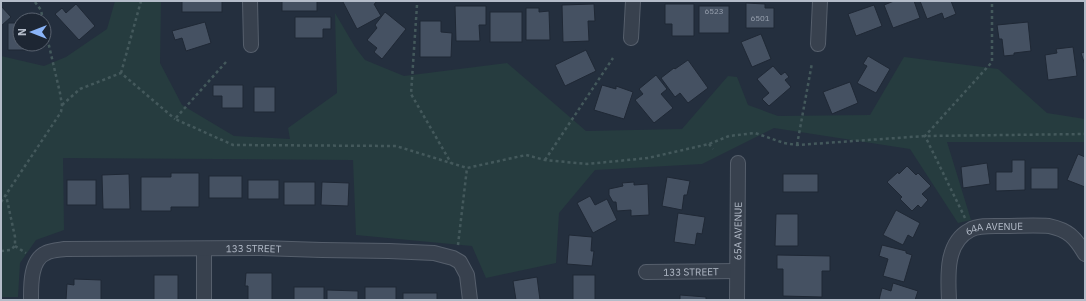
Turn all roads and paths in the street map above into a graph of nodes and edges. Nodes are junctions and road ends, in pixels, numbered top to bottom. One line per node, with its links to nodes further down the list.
1 (141, 1): 16 (path)
2 (250, 1): 11 (street)
3 (633, 1): 9 (street)
4 (820, 1): 10 (street)
5 (992, 1): 20 (path)
6 (35, 2): 8 (path)
7 (417, 5): 25 (path)
8 (41, 12)
9 (632, 38)
10 (818, 44)
11 (251, 45)
12 (50, 52): 17 (path)
13 (613, 58): 24 (path)
14 (226, 62): 18 (path)
15 (812, 63): 22 (path)
16 (121, 74): 17 (path); 18 (path)
17 (62, 105): 28 (path)
18 (175, 119): 25 (path)
19 (1085, 134): 20 (path)
20 (925, 136): 22 (path); 30 (path)
21 (709, 144): 22 (path); 23 (path); 24 (path)
22 (797, 145)
23 (713, 149)
24 (545, 160): 27 (path)
25 (451, 163): 27 (path)
26 (738, 163): 37 (street, 65A AVENUE)
27 (467, 168): 31 (path)
28 (6, 194): 29 (path); 32 (path)
29 (1, 202)
30 (965, 219)
31 (458, 245)
32 (15, 246): 34 (path); 35 (path)
33 (204, 249): 39 (street, 133 STREET); 40 (street); 41 (street, 133 STREET)
34 (1, 251)
35 (28, 254)
36 (1085, 254): 43 (street, 64A AVENUE)
37 (737, 271): 38 (street, 133 STREET); 42 (street, 65A AVENUE)
38 (646, 272)
39 (31, 300)
40 (204, 300)
41 (470, 300)
42 (737, 300)
43 (948, 300)

